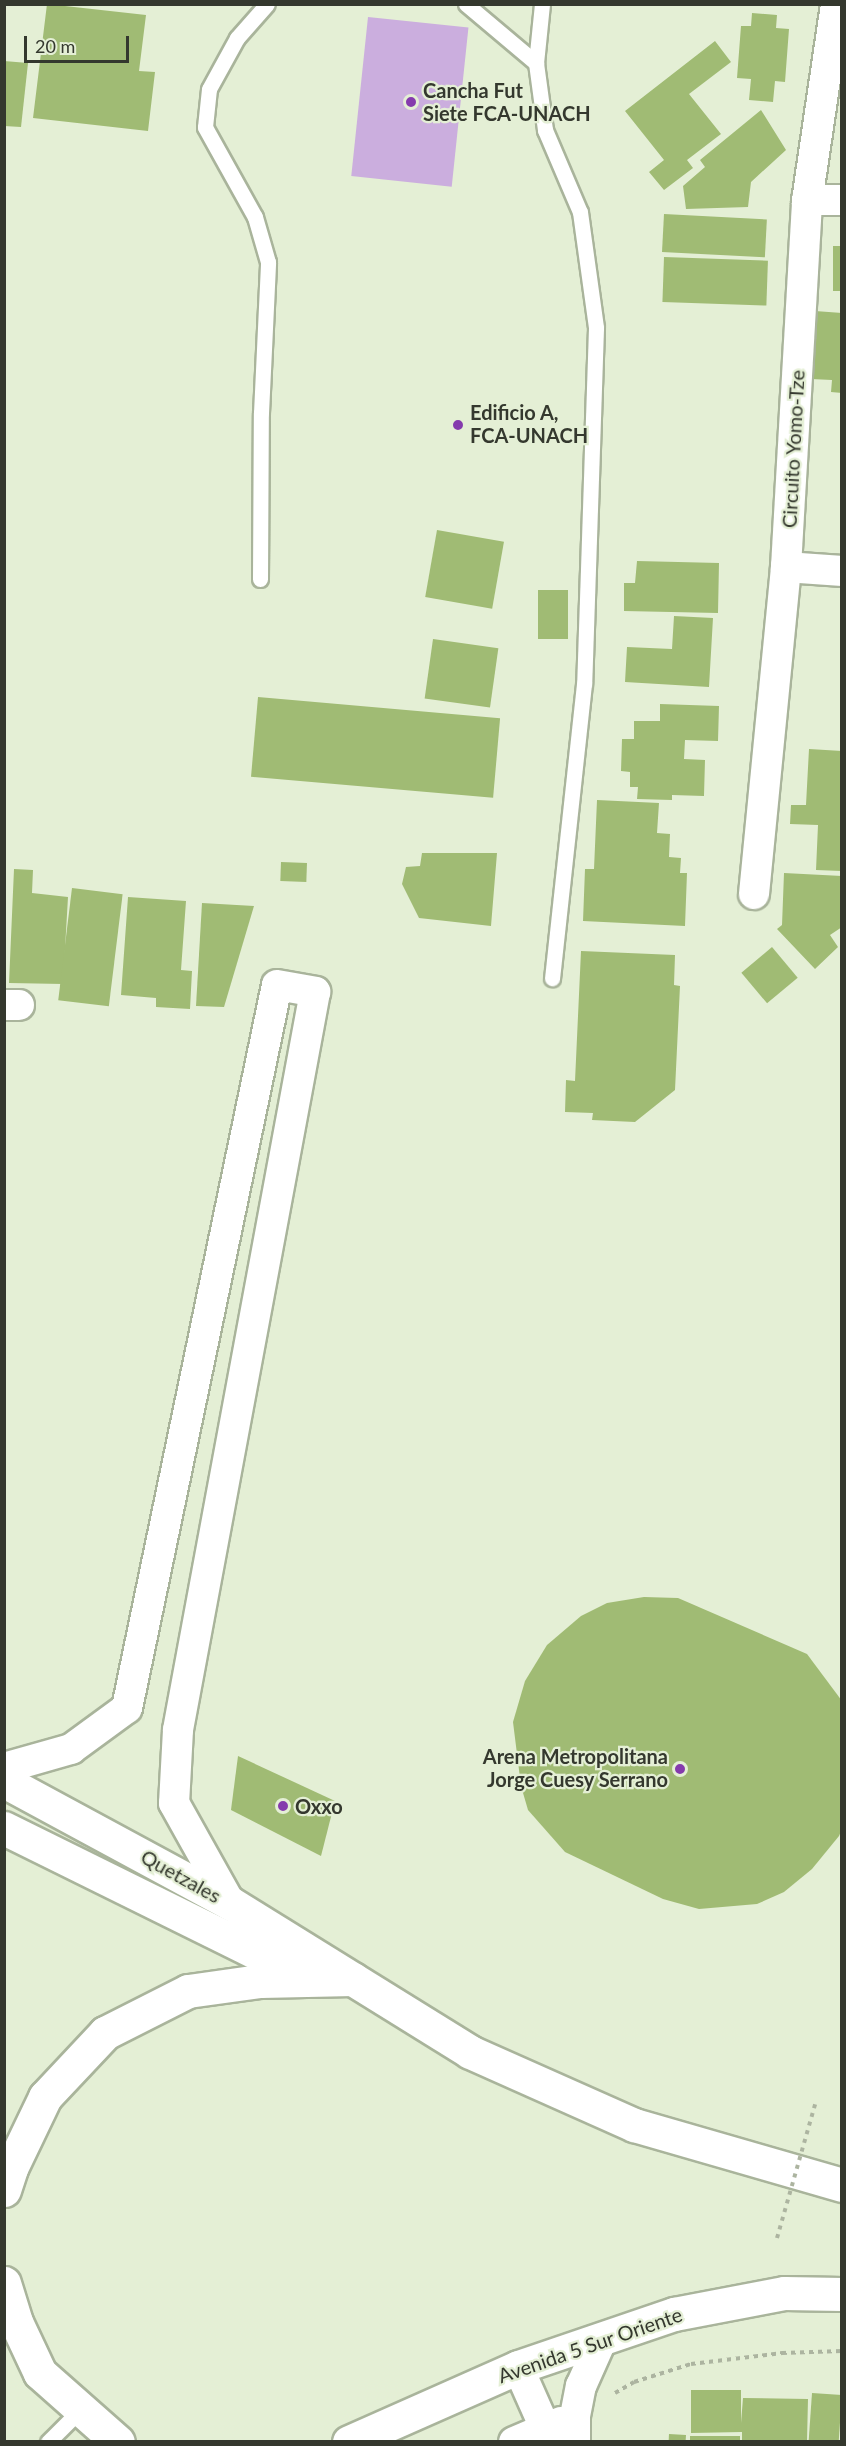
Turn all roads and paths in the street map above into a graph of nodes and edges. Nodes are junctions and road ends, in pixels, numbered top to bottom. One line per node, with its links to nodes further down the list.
1 (267, 4): 10 (lane)
2 (466, 4): 5 (lane)
3 (542, 4): 5 (lane)
4 (836, 4): 7 (street, Circuito Yomo-Tze)
5 (536, 63): 12 (lane)
6 (842, 200): 7 (street)
7 (807, 201): 8 (street, Circuito Yomo-Tze)
8 (786, 567): 9 (street); 11 (street, Circuito Yomo-Tze)
9 (842, 571)
10 (260, 579)
11 (754, 894)
12 (552, 978)
13 (210, 1306): 14 (street); 14 (street); 15 (street)
14 (256, 1312): 18 (street)
15 (4, 1768)
16 (4, 1781): 18 (main road, Quetzales)
17 (4, 1828): 20 (main road, Quetzales)
18 (230, 1903): 19 (main road, Quetzales)
19 (353, 1979): 20 (main road); 22 (main road, Quetzales)
20 (313, 1980): 23 (main road)
21 (816, 2101): 24 (path, bridge)
22 (842, 2185)
23 (4, 2190)
24 (777, 2238)
25 (4, 2283): 30 (main road)
26 (842, 2294): 27 (main road, Avenida 5 Sur Oriente)
27 (602, 2339): 29 (main road, Avenida 5 Sur Oriente); 31 (street)
28 (842, 2351): 31 (path)
29 (518, 2367): 32 (street); 35 (main road, Avenida 5 Sur Oriente)
30 (81, 2409): 33 (lane); 34 (main road)
31 (575, 2429): 32 (street)
32 (545, 2435): 36 (street)
33 (48, 2442)
34 (118, 2442)
35 (349, 2442)
36 (513, 2442)

